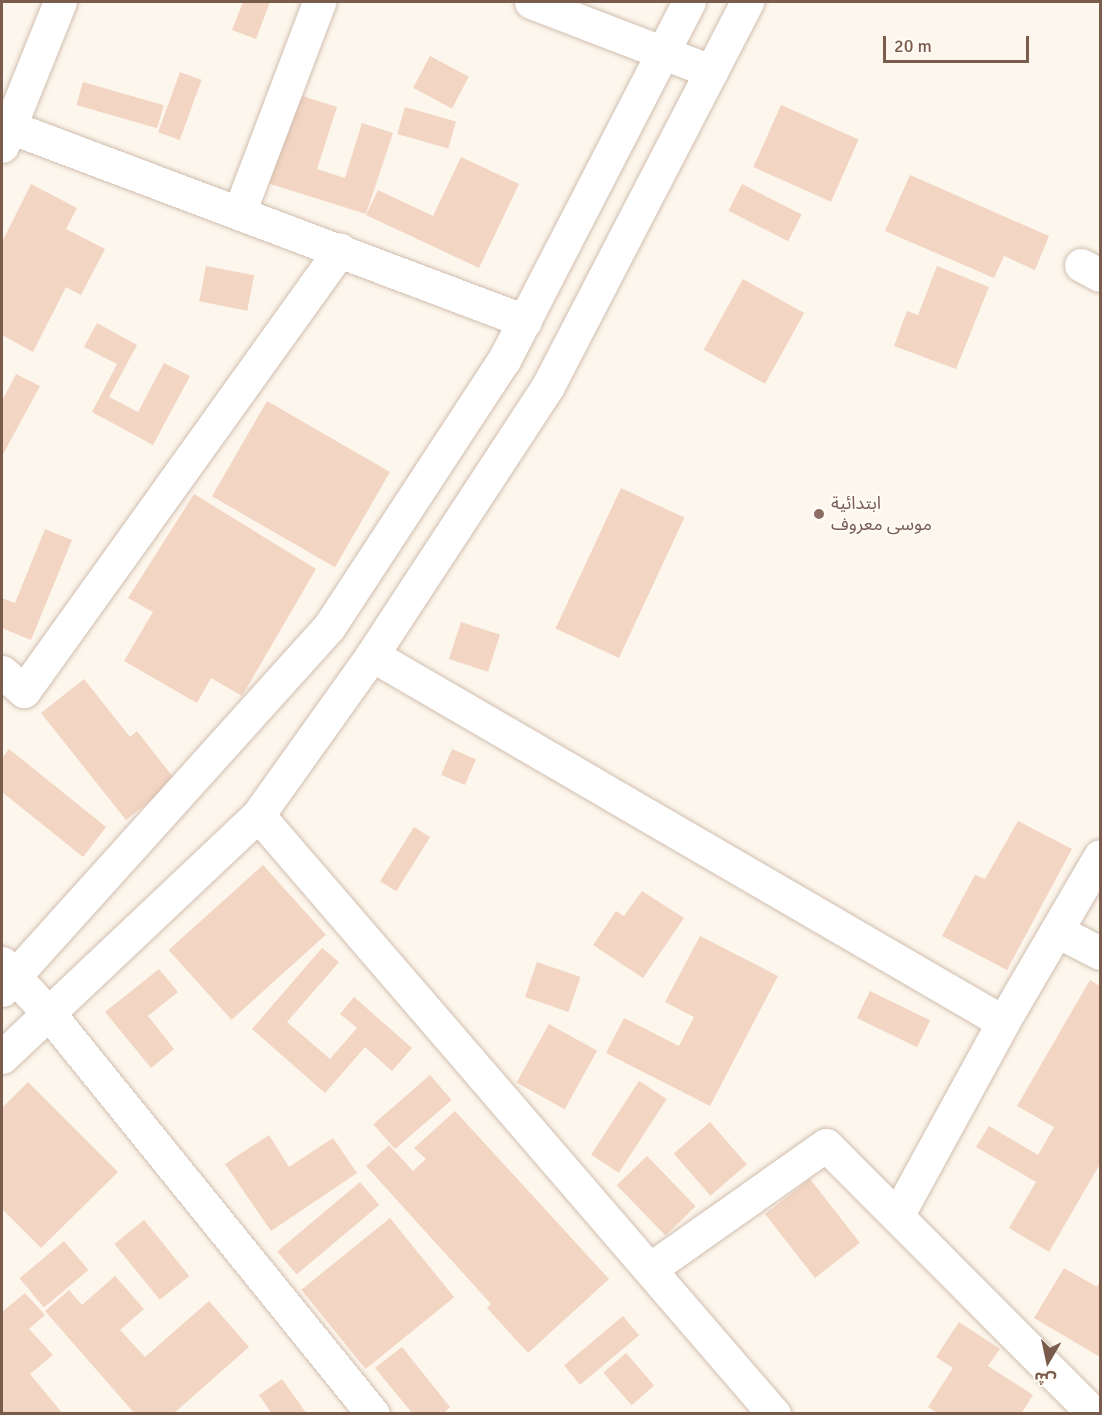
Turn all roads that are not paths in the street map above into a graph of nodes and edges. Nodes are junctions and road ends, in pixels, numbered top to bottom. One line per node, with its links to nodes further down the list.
1 (60, 2): 8 (street)
2 (319, 2): 9 (street)
3 (531, 2): 6 (street)
4 (690, 2): 6 (street)
5 (747, 2): 7 (street)
6 (665, 49): 7 (street); 11 (street)
7 (711, 71): 12 (street)
8 (5, 132): 9 (street)
9 (239, 213): 10 (street)
10 (340, 250): 11 (street); 13 (street)
11 (525, 321): 18 (street)
12 (372, 654): 14 (street); 20 (street)
13 (2, 672)
14 (258, 815): 19 (street); 23 (street)
15 (1101, 856): 16 (street)
16 (1057, 931): 17 (street); 20 (street)
17 (1101, 953)
18 (6, 977): 19 (street)
19 (51, 1016): 21 (street); 25 (street)
20 (1003, 1022): 22 (street)
21 (2, 1057)
22 (897, 1216): 23 (street); 24 (street)
23 (650, 1269): 26 (street)
24 (1094, 1410)
25 (373, 1413)
26 (774, 1413)

